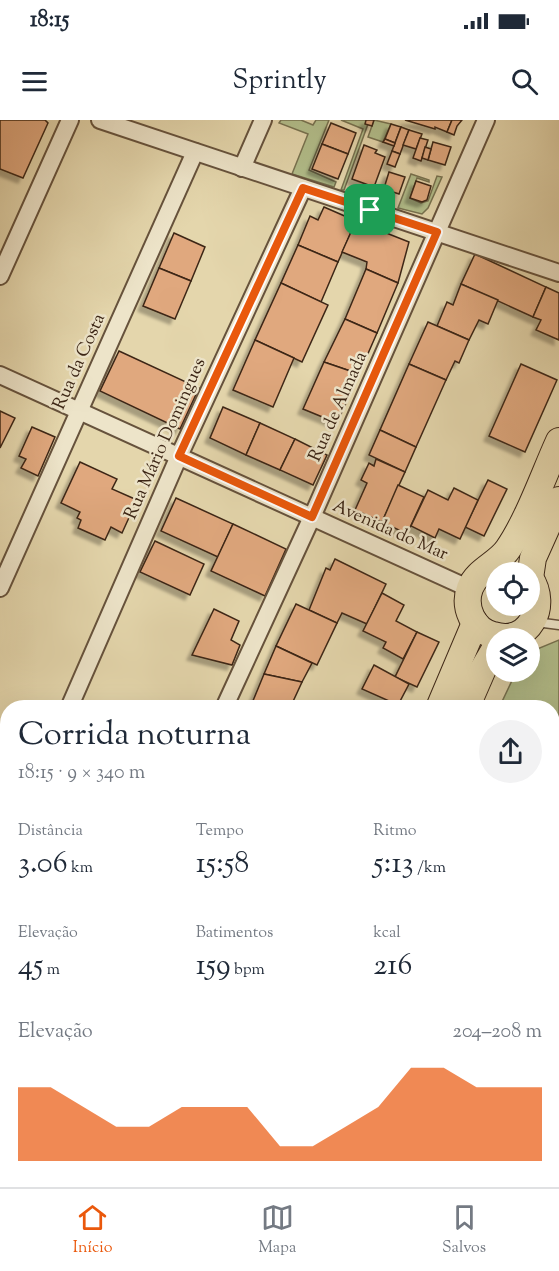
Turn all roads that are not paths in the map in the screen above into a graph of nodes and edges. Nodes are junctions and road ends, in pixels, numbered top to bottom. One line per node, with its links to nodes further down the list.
1 (70, 120): 10 (street)
2 (100, 120): 5 (street)
3 (263, 120): 6 (street)
4 (486, 120): 8 (street, Rua de Almada)
5 (195, 152): 6 (street); 12 (street, Rua da Costa)
6 (242, 168): 7 (street)
7 (303, 188): 8 (street); 14 (street, Rua Mário Domingues)
8 (437, 232): 9 (street); 16 (street, Rua de Almada)
9 (559, 273)
10 (0, 276)
11 (0, 375): 12 (street, Avenida do Mar)
12 (79, 411): 14 (street, Avenida do Mar); 20 (street, Rua da Costa)
13 (559, 441): 19 (main road)
14 (179, 456): 16 (street, Avenida do Mar); 28 (street, Rua Mário Domingues)
15 (559, 500): 17 (main road)
16 (312, 517): 19 (street, Avenida do Mar); 29 (street, Rua de Almada)
17 (532, 562)
18 (486, 573): 19 (main road)
19 (477, 580): 23 (main road)
20 (0, 588)
21 (535, 616): 22 (main road)
22 (532, 622): 24 (lane); 25 (main road)
23 (475, 623): 26 (main road); 30 (main road)
24 (559, 625)
25 (527, 628)
26 (486, 631)
27 (486, 664): 31 (main road)
28 (72, 700)
29 (228, 700)
30 (442, 700)
31 (469, 700)

